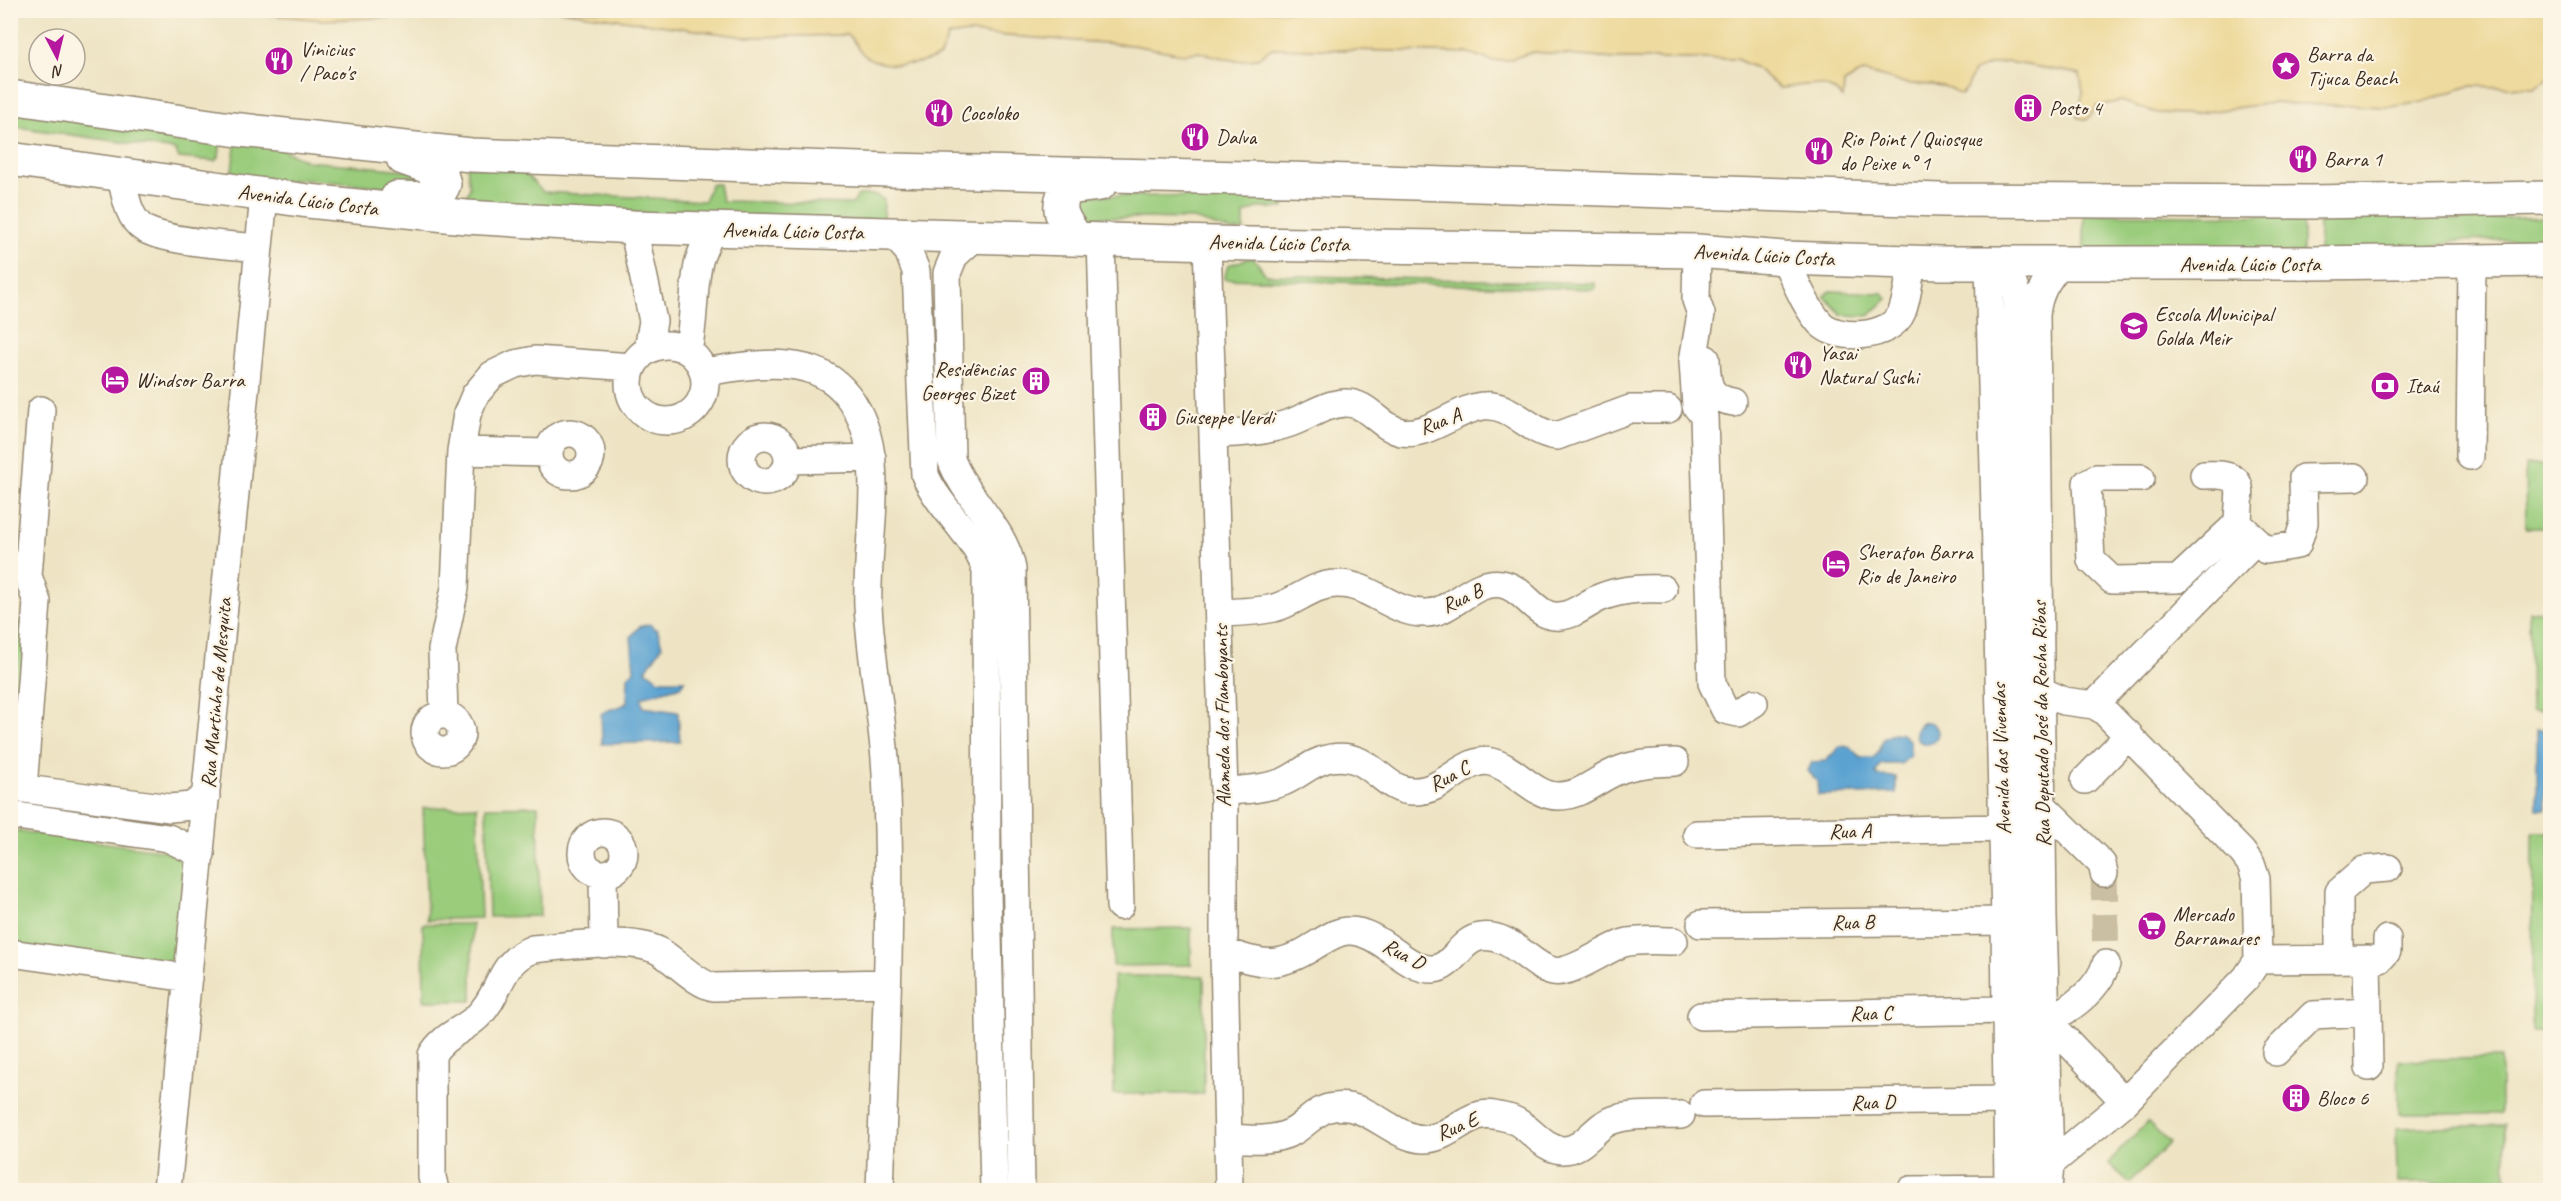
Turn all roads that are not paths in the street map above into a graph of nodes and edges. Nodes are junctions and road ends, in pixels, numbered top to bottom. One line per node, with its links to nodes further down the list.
1 (10, 97): 2 (main road)
2 (344, 142): 5 (main road); 9 (main road)
3 (10, 159): 4 (main road, Avenida Lúcio Costa)
4 (120, 173): 6 (main road, Avenida Lúcio Costa); 17 (street)
5 (1161, 177): 8 (main road); 15 (main road)
6 (264, 196): 9 (main road, Avenida Lúcio Costa); 17 (street, Rua Martinho de Mesquita)
7 (2550, 198): 8 (main road)
8 (2496, 200): 10 (main road)
9 (308, 201): 11 (main road, Avenida Lúcio Costa)
10 (2550, 205)
11 (633, 227): 12 (main road, Avenida Lúcio Costa); 30 (street)
12 (712, 230): 13 (main road, Avenida Lúcio Costa); 29 (street)
13 (891, 232): 14 (main road, Avenida Lúcio Costa); 27 (street)
14 (977, 234): 15 (main road, Avenida Lúcio Costa); 26 (street)
15 (1088, 238): 16 (main road, Avenida Lúcio Costa); 35 (street); 69 (street)
16 (1207, 242): 19 (main road, Avenida Lúcio Costa); 36 (street, Alameda dos Flamboyants)
17 (257, 248): 58 (street, Rua Martinho de Mesquita)
18 (2550, 250): 23 (main road)
19 (1697, 251): 20 (main road, Avenida Lúcio Costa); 28 (street)
20 (1784, 258): 22 (main road, Avenida Lúcio Costa); 22 (street)
21 (2550, 260): 23 (main road, Avenida Lúcio Costa)
22 (1912, 262): 24 (main road, Avenida Lúcio Costa)
23 (2483, 262): 25 (main road, Avenida Lúcio Costa); 39 (street)
24 (1997, 263): 25 (main road, Avenida Lúcio Costa); 52 (street, Rua Deputado José da Rocha Ribas); 62 (street, Avenida das Vivendas)
25 (2060, 264): 48 (street, Rua Deputado José da Rocha Ribas)
26 (946, 284): 27 (street); 99 (street)
27 (918, 285): 98 (street)
28 (1701, 314): 32 (street); 49 (street)
29 (688, 350): 30 (street); 31 (street)
30 (640, 358): 31 (street); 37 (street)
31 (705, 372): 40 (street)
32 (1733, 402)
33 (1668, 409): 36 (street, Rua A)
34 (41, 410): 56 (street)
35 (1088, 414)
36 (1214, 434): 47 (street, Alameda dos Flamboyants)
37 (461, 451): 38 (street); 51 (street)
38 (549, 453)
39 (2470, 456)
40 (872, 458): 41 (street); 82 (street)
41 (789, 460)
42 (2204, 474): 45 (street)
43 (2355, 477): 45 (street)
44 (2141, 478): 45 (street)
45 (2253, 538): 50 (street)
46 (1663, 589): 47 (street, Rua B)
47 (1220, 613): 57 (street, Alameda dos Flamboyants)
48 (2041, 690): 50 (street); 52 (street, Rua Deputado José da Rocha Ribas)
49 (1754, 703)
50 (2099, 708): 53 (street)
51 (444, 714)
52 (2032, 734): 59 (street, Rua Deputado José da Rocha Ribas); 93 (street, Rua Deputado José da Rocha Ribas)
53 (2129, 735): 55 (street); 79 (street)
54 (1675, 762): 57 (street, Rua C)
55 (2085, 780)
56 (17, 788): 60 (street)
57 (1224, 791): 75 (street, Alameda dos Flamboyants)
58 (206, 796): 60 (street); 65 (street, Rua Martinho de Mesquita)
59 (2043, 806): 67 (street); 86 (street, Rua Deputado José da Rocha Ribas)
60 (170, 808): 64 (street)
61 (10, 815): 64 (street)
62 (2002, 828): 63 (street, Rua A); 70 (street, Avenida das Vivendas)
63 (1697, 834)
64 (168, 838): 65 (street)
65 (201, 854): 81 (street, Rua Martinho de Mesquita)
66 (2388, 868): 77 (street)
67 (2104, 873)
68 (603, 874): 74 (street)
69 (1120, 906)
70 (2005, 921): 71 (street, Rua B); 83 (street, Avenida das Vivendas)
71 (1701, 924)
72 (2387, 939): 78 (street)
73 (1674, 941): 75 (street, Rua D)
74 (604, 944): 82 (street); 96 (street)
75 (1224, 952): 92 (street, Alameda dos Flamboyants)
76 (10, 953): 81 (street)
77 (2339, 959): 78 (street); 79 (street)
78 (2367, 959): 84 (street)
79 (2258, 960): 90 (street)
80 (2106, 964): 86 (street)
81 (188, 978): 95 (street, Rua Martinho de Mesquita)
82 (887, 983): 97 (street)
83 (2005, 1010): 85 (street, Rua C); 89 (street, Avenida das Vivendas)
84 (2368, 1012): 87 (street); 88 (street)
85 (1701, 1016)
86 (2048, 1021): 90 (street); 93 (street, Rua Deputado José da Rocha Ribas)
87 (2276, 1052)
88 (2369, 1067)
89 (2006, 1100): 91 (street, Rua D); 94 (street, Avenida das Vivendas)
90 (2125, 1102): 93 (street)
91 (1693, 1109): 92 (street, Rua E)
92 (1228, 1138): 100 (street, Alameda dos Flamboyants)
93 (2039, 1163): 94 (street, Rua Deputado José da Rocha Ribas); 102 (street, Rua Deputado José da Rocha Ribas)
94 (2014, 1190): 101 (street)
95 (167, 1191)
96 (435, 1191)
97 (880, 1191)
98 (994, 1191)
99 (1021, 1191)
100 (1229, 1191)
101 (1911, 1191)
102 (2048, 1191)

